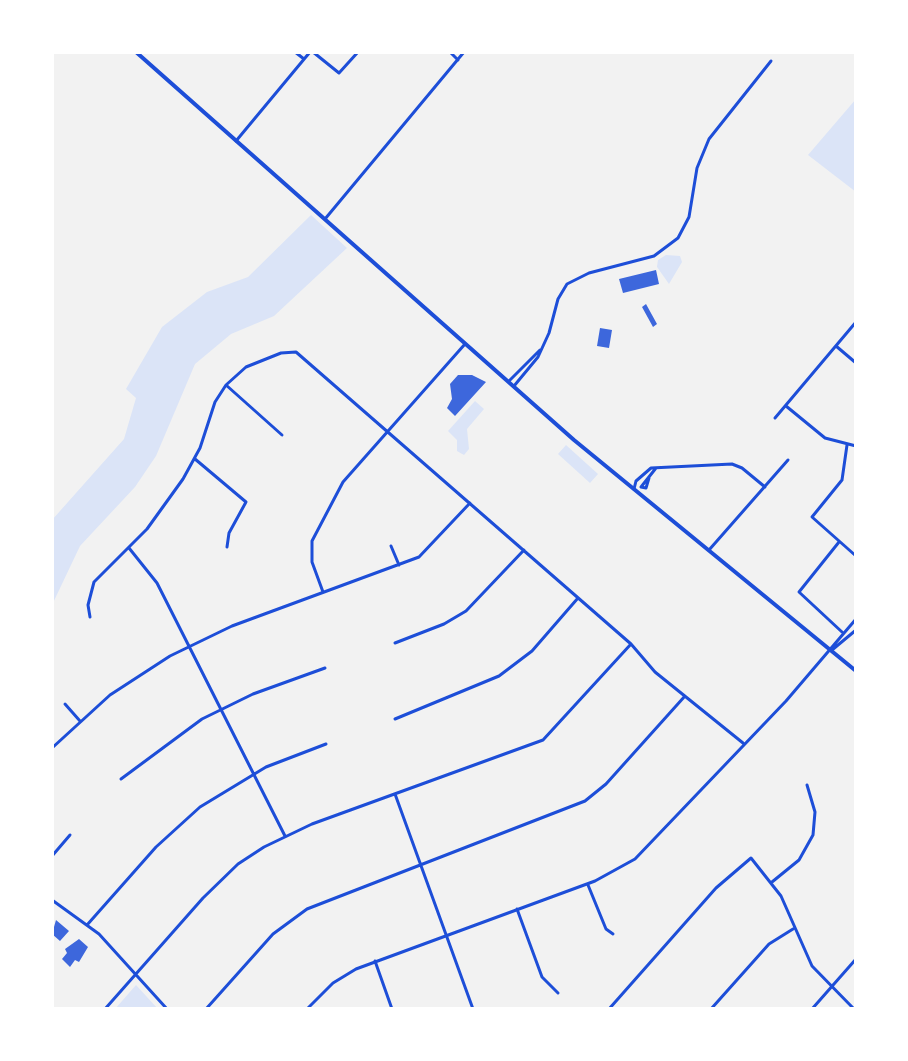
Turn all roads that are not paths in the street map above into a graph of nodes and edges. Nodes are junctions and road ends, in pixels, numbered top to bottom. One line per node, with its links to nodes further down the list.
1 (137, 52): 10 (main road)
2 (295, 52): 7 (street)
3 (312, 52): 4 (street); 7 (street)
4 (358, 52)
5 (450, 52): 8 (street)
6 (464, 52): 8 (street)
7 (304, 59): 10 (street)
8 (458, 60): 11 (street)
9 (771, 61): 15 (street)
10 (236, 141): 11 (main road)
11 (325, 219): 13 (main road)
12 (856, 322): 14 (street)
13 (465, 344): 17 (main road); 22 (street)
14 (836, 346): 16 (street); 20 (street)
15 (540, 350): 17 (street); 19 (street)
16 (856, 363)
17 (508, 382): 19 (main road)
18 (226, 385): 22 (street); 23 (street); 26 (street)
19 (513, 387): 29 (main road)
20 (786, 406): 21 (street); 24 (street)
21 (775, 418)
22 (388, 429): 31 (street); 40 (street)
23 (282, 435)
24 (847, 445): 25 (street); 32 (street)
25 (856, 446)
26 (195, 458): 34 (street); 35 (street)
27 (788, 460): 30 (street)
28 (656, 468): 29 (street); 29 (street); 30 (street)
29 (637, 487): 37 (main road)
30 (765, 487): 37 (street)
31 (470, 503): 36 (street); 39 (street)
32 (839, 542): 38 (street); 45 (street)
33 (391, 546): 39 (street)
34 (227, 547)
35 (128, 548): 42 (street); 48 (street)
36 (524, 550): 41 (street); 46 (street)
37 (708, 551): 49 (main road)
38 (856, 556)
39 (399, 565): 40 (street)
40 (323, 593): 48 (street)
41 (578, 598): 47 (street); 55 (street)
42 (90, 617)
43 (856, 619): 45 (street)
44 (856, 630): 49 (street)
45 (843, 632): 49 (street)
46 (395, 643)
47 (631, 644): 52 (street); 63 (street)
48 (189, 646): 54 (street); 56 (street)
49 (828, 652): 51 (main road); 57 (street)
50 (325, 668): 54 (street)
51 (856, 671)
52 (685, 696): 57 (street); 67 (street)
53 (65, 704): 56 (street)
54 (221, 709): 60 (street); 61 (street)
55 (395, 719)
56 (80, 721): 59 (street)
57 (743, 743): 69 (street)
58 (326, 744): 60 (street)
59 (52, 748)
60 (253, 774): 65 (street); 72 (street)
61 (121, 779)
62 (807, 785): 68 (street)
63 (395, 794): 65 (street); 67 (street)
64 (70, 835): 66 (street)
65 (285, 836): 78 (street)
66 (52, 856)
67 (421, 864): 75 (street); 83 (street)
68 (772, 882): 73 (street); 87 (street)
69 (588, 883): 71 (street); 74 (street)
70 (52, 900): 72 (street)
71 (517, 909): 75 (street); 80 (street)
72 (87, 925): 78 (street)
73 (793, 929): 79 (street); 88 (street)
74 (613, 934)
75 (446, 935): 77 (street); 86 (street)
76 (856, 959): 79 (street)
77 (375, 961): 84 (street); 85 (street)
78 (135, 974): 81 (street); 82 (street)
79 (831, 988): 89 (street); 90 (street)
80 (558, 993)
81 (105, 1009)
82 (167, 1009)
83 (206, 1009)
84 (307, 1009)
85 (392, 1009)
86 (473, 1009)
87 (609, 1009)
88 (711, 1009)
89 (812, 1009)
90 (854, 1009)

